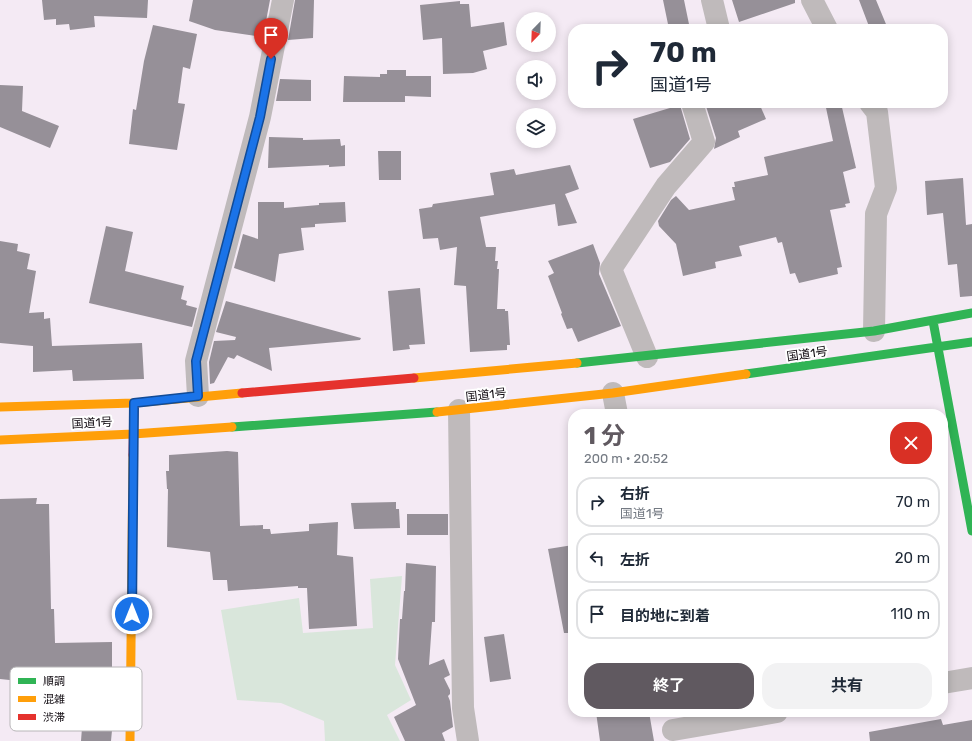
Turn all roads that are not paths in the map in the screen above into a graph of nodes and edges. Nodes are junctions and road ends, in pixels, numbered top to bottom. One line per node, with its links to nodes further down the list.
1 (283, 0): 14 (street)
2 (712, 0): 4 (street)
3 (812, 0): 5 (street)
4 (718, 24)
5 (824, 24)
6 (694, 108): 13 (street)
7 (874, 108): 10 (street)
8 (972, 313): 9 (main road, 国道1号)
9 (933, 321): 10 (main road, 国道1号); 12 (main road)
10 (874, 331): 13 (main road, 国道1号)
11 (972, 342): 12 (main road, 国道1号)
12 (939, 348): 16 (main road, 国道1号); 21 (main road)
13 (647, 357): 14 (main road, 国道1号)
14 (198, 396): 15 (main road, 国道1号)
15 (134, 403): 17 (main road, 国道1号); 19 (main road)
16 (615, 404): 18 (main road, 国道1号)
17 (0, 407)
18 (459, 410): 19 (main road, 国道1号); 29 (street)
19 (133, 434): 20 (main road, 国道1号); 22 (main road)
20 (0, 440)
21 (972, 531)
22 (131, 667)
23 (972, 678): 24 (street)
24 (948, 682)
25 (744, 717): 26 (street)
26 (672, 728)
27 (130, 731): 28 (main road)
28 (130, 741)
29 (468, 741)

